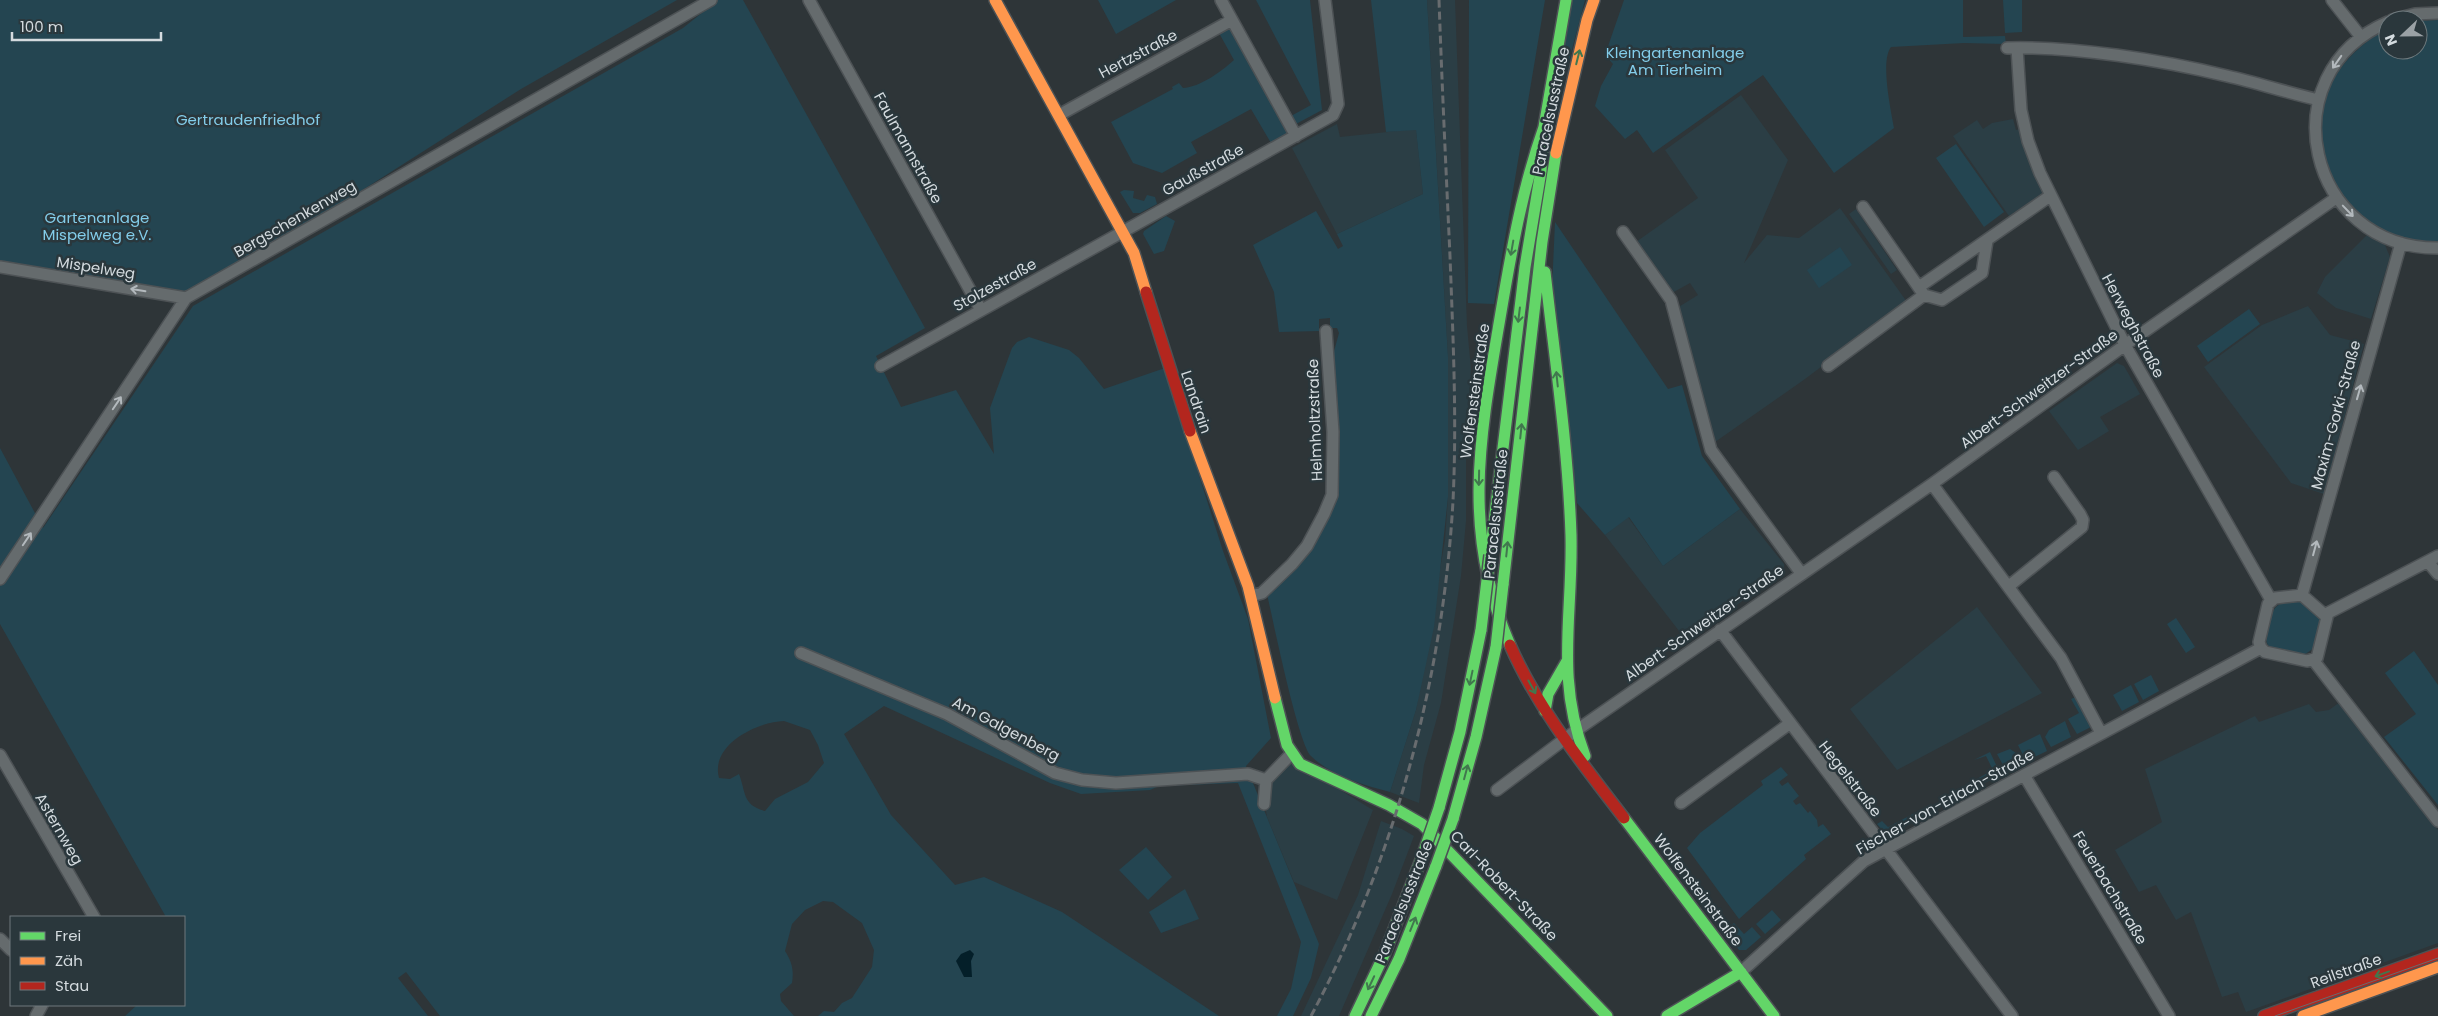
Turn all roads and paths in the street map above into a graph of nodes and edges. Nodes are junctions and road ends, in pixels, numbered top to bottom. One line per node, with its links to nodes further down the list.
1 (711, 0): 27 (street, Bergschenkenweg)
2 (809, 0): 28 (street, Faulmannstraße)
3 (995, 0): 13 (main road, Landrain)
4 (1221, 0): 9 (street)
5 (1326, 0): 15 (street, Gaußstraße)
6 (1566, 0): 14 (main road, Paracelsusstraße)
7 (1594, 0): 22 (main road, Paracelsusstraße, one-way to 7)
8 (2332, 0): 11 (street)
9 (1232, 20): 13 (street, Hertzstraße); 15 (street)
10 (2378, 28): 11 (street)
11 (2361, 37): 12 (street, one-way to 12)
12 (2319, 100): 16 (street, Herweghstraße); 17 (street)
13 (1059, 115): 19 (main road, Landrain)
14 (1544, 126): 49 (main road, Wolfensteinstraße, one-way to 49); 71 (main road, Paracelsusstraße, one-way to 71, bridge)
15 (1296, 136): 19 (street, Gaußstraße)
16 (2050, 196): 21 (street); 30 (street, Herweghstraße)
17 (2336, 198): 23 (street, one-way to 23); 30 (street, Albert-Schweitzer-Straße)
18 (1863, 207): 26 (street)
19 (1123, 230): 28 (street, Stolzestraße); 41 (main road, Landrain)
20 (1623, 232): 36 (street)
21 (1987, 241): 26 (street); 26 (street)
22 (1542, 242): 47 (main road, Wolfensteinstraße, one-way to 22); 72 (main road, Paracelsusstraße, one-way to 22, bridge)
23 (2400, 244): 24 (street); 40 (street, Maxim-Gorki-Straße, one-way to 23)
24 (2438, 248)
25 (0, 267): 27 (street, Mispelweg, one-way to 25)
26 (1922, 291): 32 (street)
27 (186, 298): 38 (street, Bergschenkenweg, one-way to 27)
28 (981, 310): 31 (street, Stolzestraße)
29 (1326, 331): 41 (street, Helmholtzstraße)
30 (2125, 345): 34 (street, Albert-Schweitzer-Straße); 42 (street, Herweghstraße)
31 (881, 366)
32 (1828, 366)
33 (2054, 477): 39 (street)
34 (1932, 484): 36 (street, Albert-Schweitzer-Straße); 39 (street)
35 (2433, 559): 37 (street); 43 (street)
36 (1801, 573): 44 (street, Albert-Schweitzer-Straße)
37 (2438, 574)
38 (0, 579)
39 (2009, 586): 52 (street)
40 (2302, 595): 42 (street); 43 (street)
41 (1251, 596): 54 (main road, Landrain)
42 (2271, 600): 45 (street)
43 (2326, 614): 48 (street)
44 (1720, 630): 50 (street, Hegelstraße); 51 (street, Albert-Schweitzer-Straße)
45 (2261, 648): 48 (street); 52 (street, Fischer-von-Erlach-Straße)
46 (801, 653): 57 (street, Am Galgenberg)
47 (1567, 661): 49 (main road, Wolfensteinstraße); 51 (main road, Wolfensteinstraße)
48 (2314, 661): 63 (street)
49 (1545, 711): 53 (main road, Wolfensteinstraße)
50 (1789, 724): 61 (street); 64 (street, Hegelstraße)
51 (1574, 732): 53 (street, Albert-Schweitzer-Straße); 58 (main road, Wolfensteinstraße)
52 (2101, 733): 56 (street, Fischer-von-Erlach-Straße)
53 (1564, 740): 58 (main road, Wolfensteinstraße); 59 (street, Albert-Schweitzer-Straße)
54 (1292, 753): 57 (street); 60 (main road, Landrain)
55 (0, 755): 65 (street, Asternweg)
56 (2024, 775): 64 (street, Fischer-von-Erlach-Straße); 77 (street, Feuerbachstraße)
57 (1266, 780): 62 (street)
58 (1598, 782): 70 (main road, Wolfensteinstraße)
59 (1497, 790)
60 (1366, 794): 73 (main road, Carl-Robert-Straße)
61 (1681, 803)
62 (1264, 804)
63 (2438, 821)
64 (1886, 848): 70 (street, Fischer-von-Erlach-Straße); 76 (street, Hegelstraße)
65 (93, 916)
66 (0, 939): 67 (street)
67 (10, 949)
68 (2438, 954): 78 (main road, Reilstraße, one-way to 78)
69 (2438, 967): 79 (main road, Reilstraße)
70 (1741, 972): 74 (main road, Fischer-von-Erlach-Straße); 75 (main road, Wolfensteinstraße)
71 (1355, 1016)
72 (1371, 1016)
73 (1607, 1016)
74 (1667, 1016)
75 (1774, 1016)
76 (2012, 1016)
77 (2169, 1016)
78 (2264, 1016)
79 (2303, 1016)

